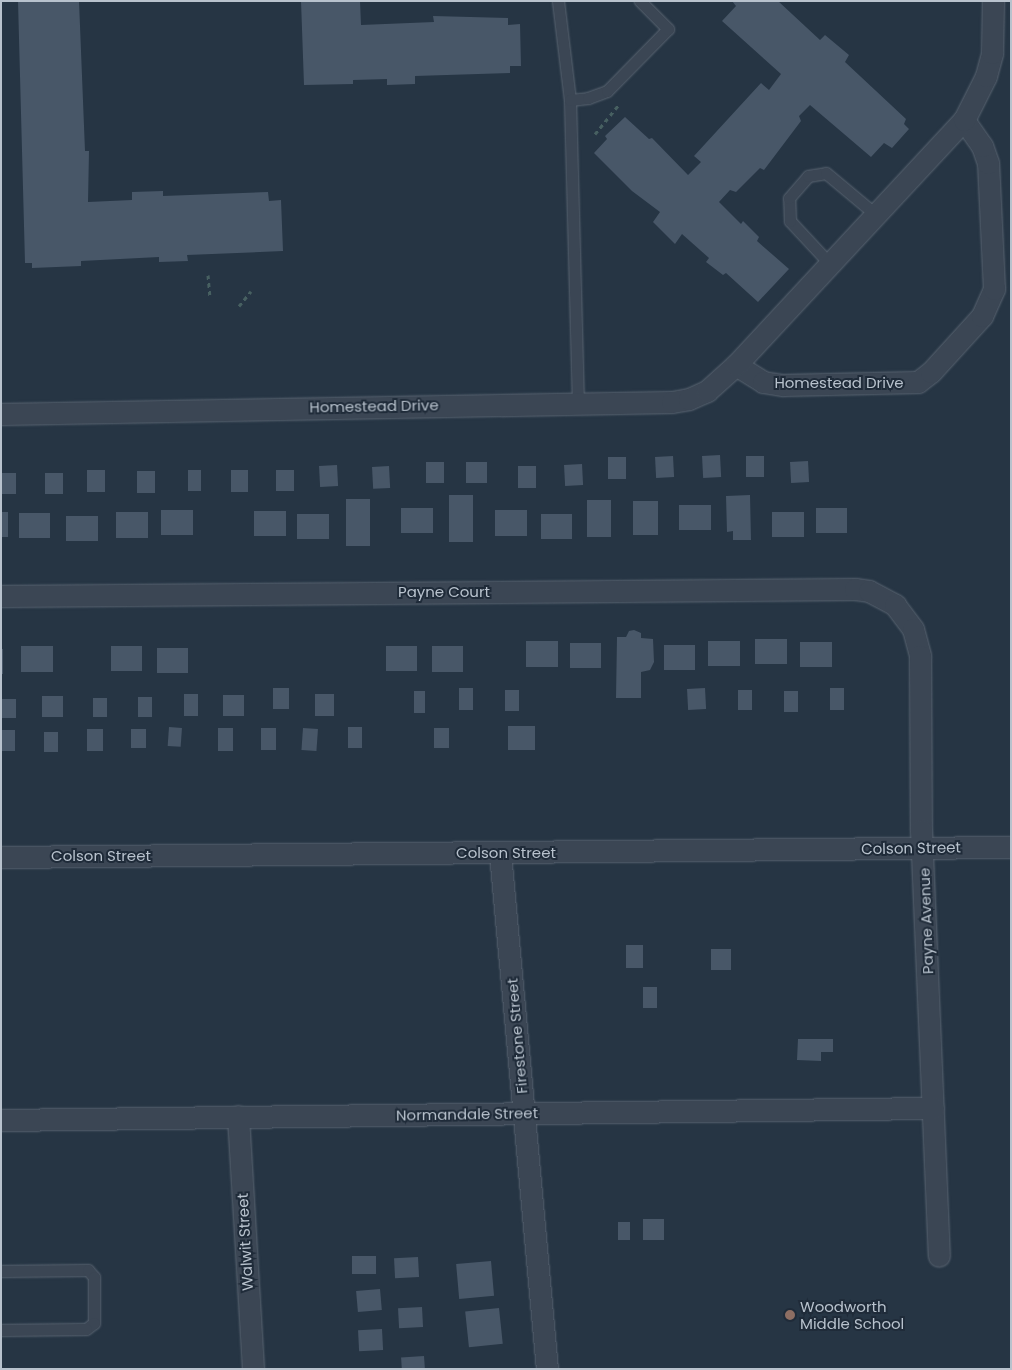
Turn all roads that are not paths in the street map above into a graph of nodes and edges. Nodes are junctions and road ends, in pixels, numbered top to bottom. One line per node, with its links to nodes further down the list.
1 (558, 1): 4 (lane)
2 (640, 1): 4 (lane)
3 (993, 1): 5 (street, Homestead Drive)
4 (570, 100): 9 (lane)
5 (964, 120): 6 (street, Homestead Drive); 8 (street, Homestead Drive)
6 (875, 214): 7 (street, Homestead Drive); 7 (lane)
7 (829, 263): 8 (street, Homestead Drive)
8 (736, 365): 9 (street, Homestead Drive)
9 (578, 402): 10 (street, Homestead Drive)
10 (1, 414)
11 (1, 596): 12 (street, Payne Court)
12 (885, 598): 14 (street, Payne Avenue)
13 (1011, 847): 14 (street, Colson Street)
14 (922, 848): 15 (street, Colson Street); 17 (street, Payne Avenue)
15 (500, 853): 16 (street, Colson Street); 18 (street, Firestone Street)
16 (1, 856)
17 (933, 1108): 18 (street, Normandale Street); 21 (street, Payne Avenue)
18 (524, 1113): 19 (street, Normandale Street); 25 (street, Firestone Street)
19 (238, 1116): 20 (street, Normandale Street); 24 (street, Walwit Street)
20 (1, 1120)
21 (939, 1256)
22 (1, 1270): 23 (lane)
23 (1, 1330)
24 (253, 1369)
25 (547, 1369)

